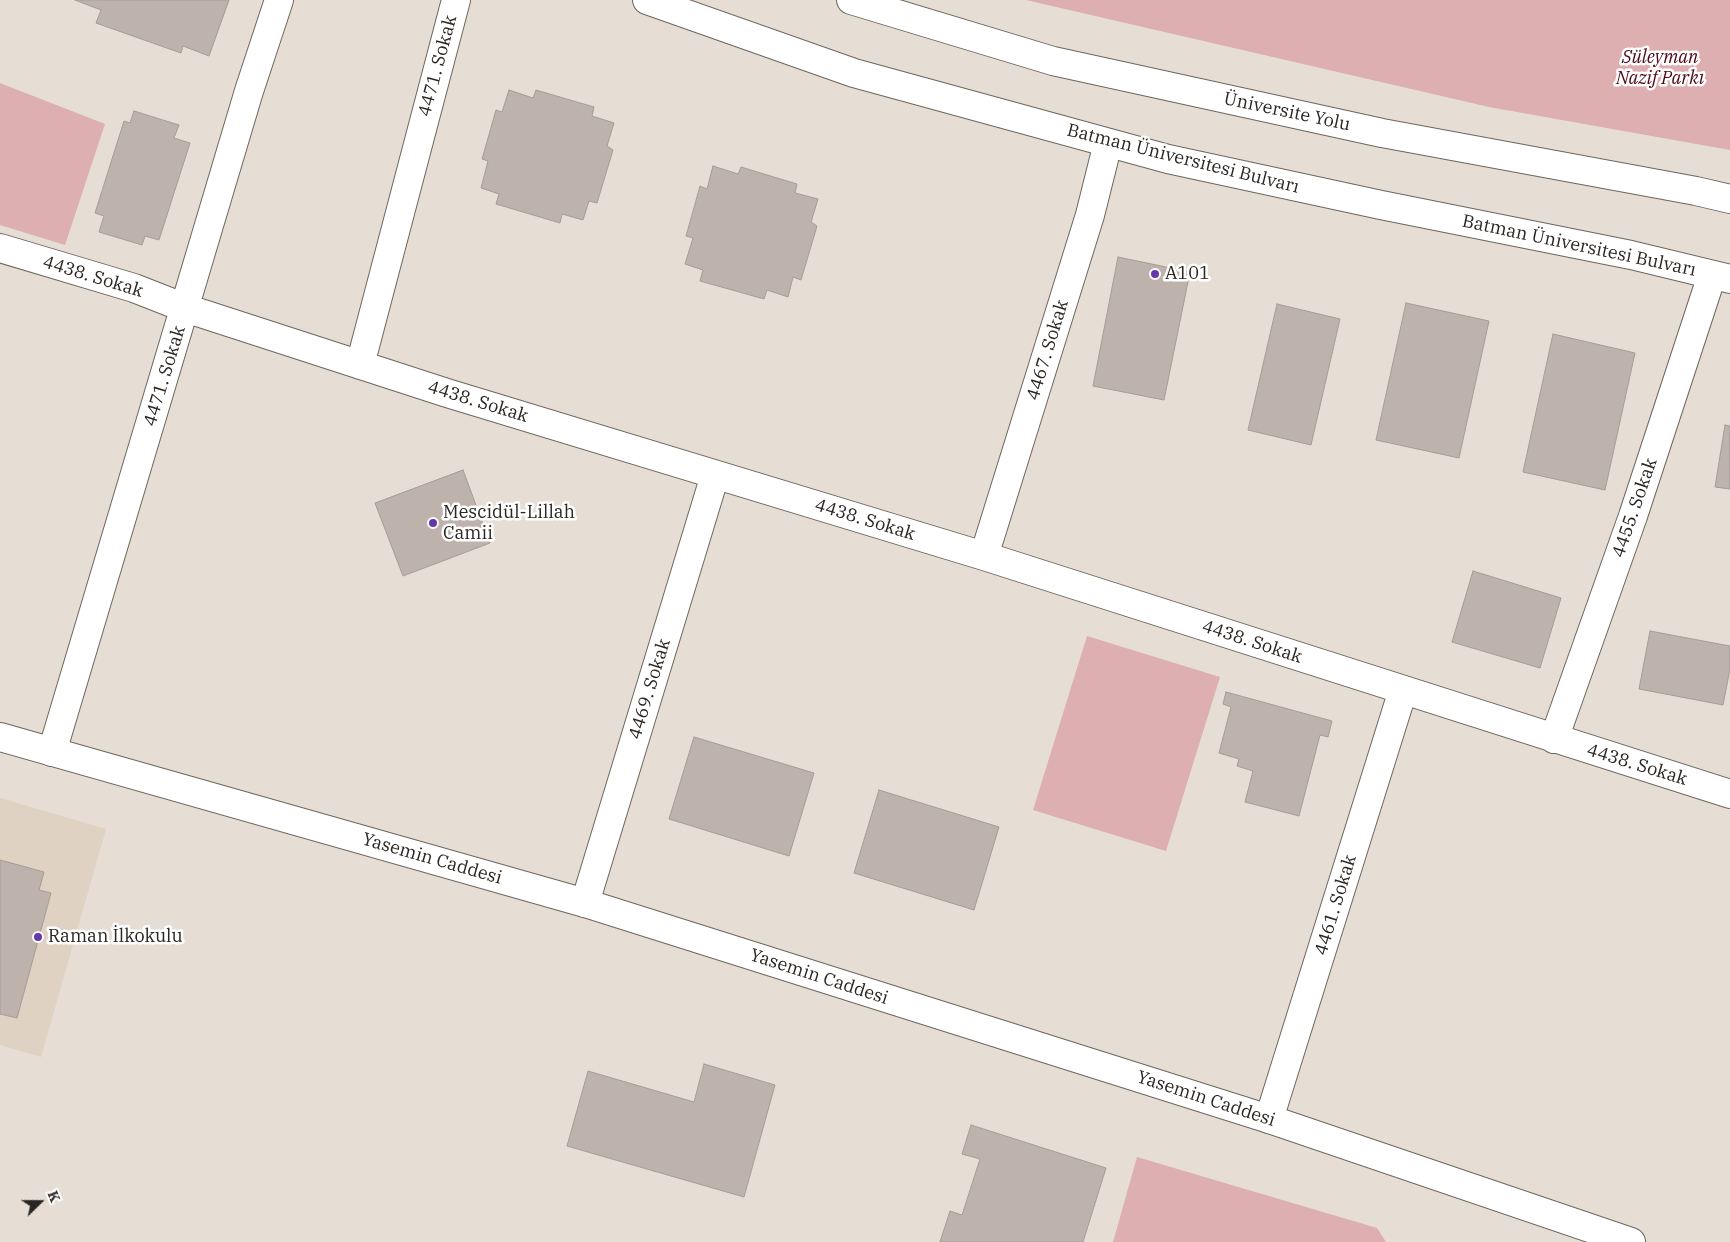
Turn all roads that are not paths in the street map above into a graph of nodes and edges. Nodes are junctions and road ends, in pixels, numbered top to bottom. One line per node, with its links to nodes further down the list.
1 (279, 0): 9 (street, 4471. Sokak)
2 (456, 0): 10 (street, 4471. Sokak)
3 (647, 0): 5 (street, Batman Üniversitesi Bulvarı)
4 (851, 0): 6 (street, Üniversite Yolu)
5 (1108, 143): 8 (street, Batman Üniversitesi Bulvarı); 12 (street, 4467. Sokak)
6 (1730, 199)
7 (0, 248): 9 (street, 4438. Sokak)
8 (1721, 277): 15 (street, 4455. Sokak)
9 (185, 308): 10 (street, 4438. Sokak); 16 (street, 4471. Sokak)
10 (360, 365): 11 (street, 4438. Sokak)
11 (715, 475): 12 (street, 4438. Sokak); 18 (street, 4469. Sokak)
12 (984, 556): 13 (street, 4438. Sokak)
13 (1403, 690): 15 (street, 4438. Sokak); 19 (street, 4461. Sokak)
14 (0, 737): 16 (street, Yasemin Caddesi)
15 (1554, 739): 17 (street, 4438. Sokak)
16 (52, 752): 18 (street, Yasemin Caddesi)
17 (1730, 794)
18 (585, 903): 19 (street, Yasemin Caddesi)
19 (1269, 1119): 20 (street, Yasemin Caddesi)
20 (1631, 1242)

